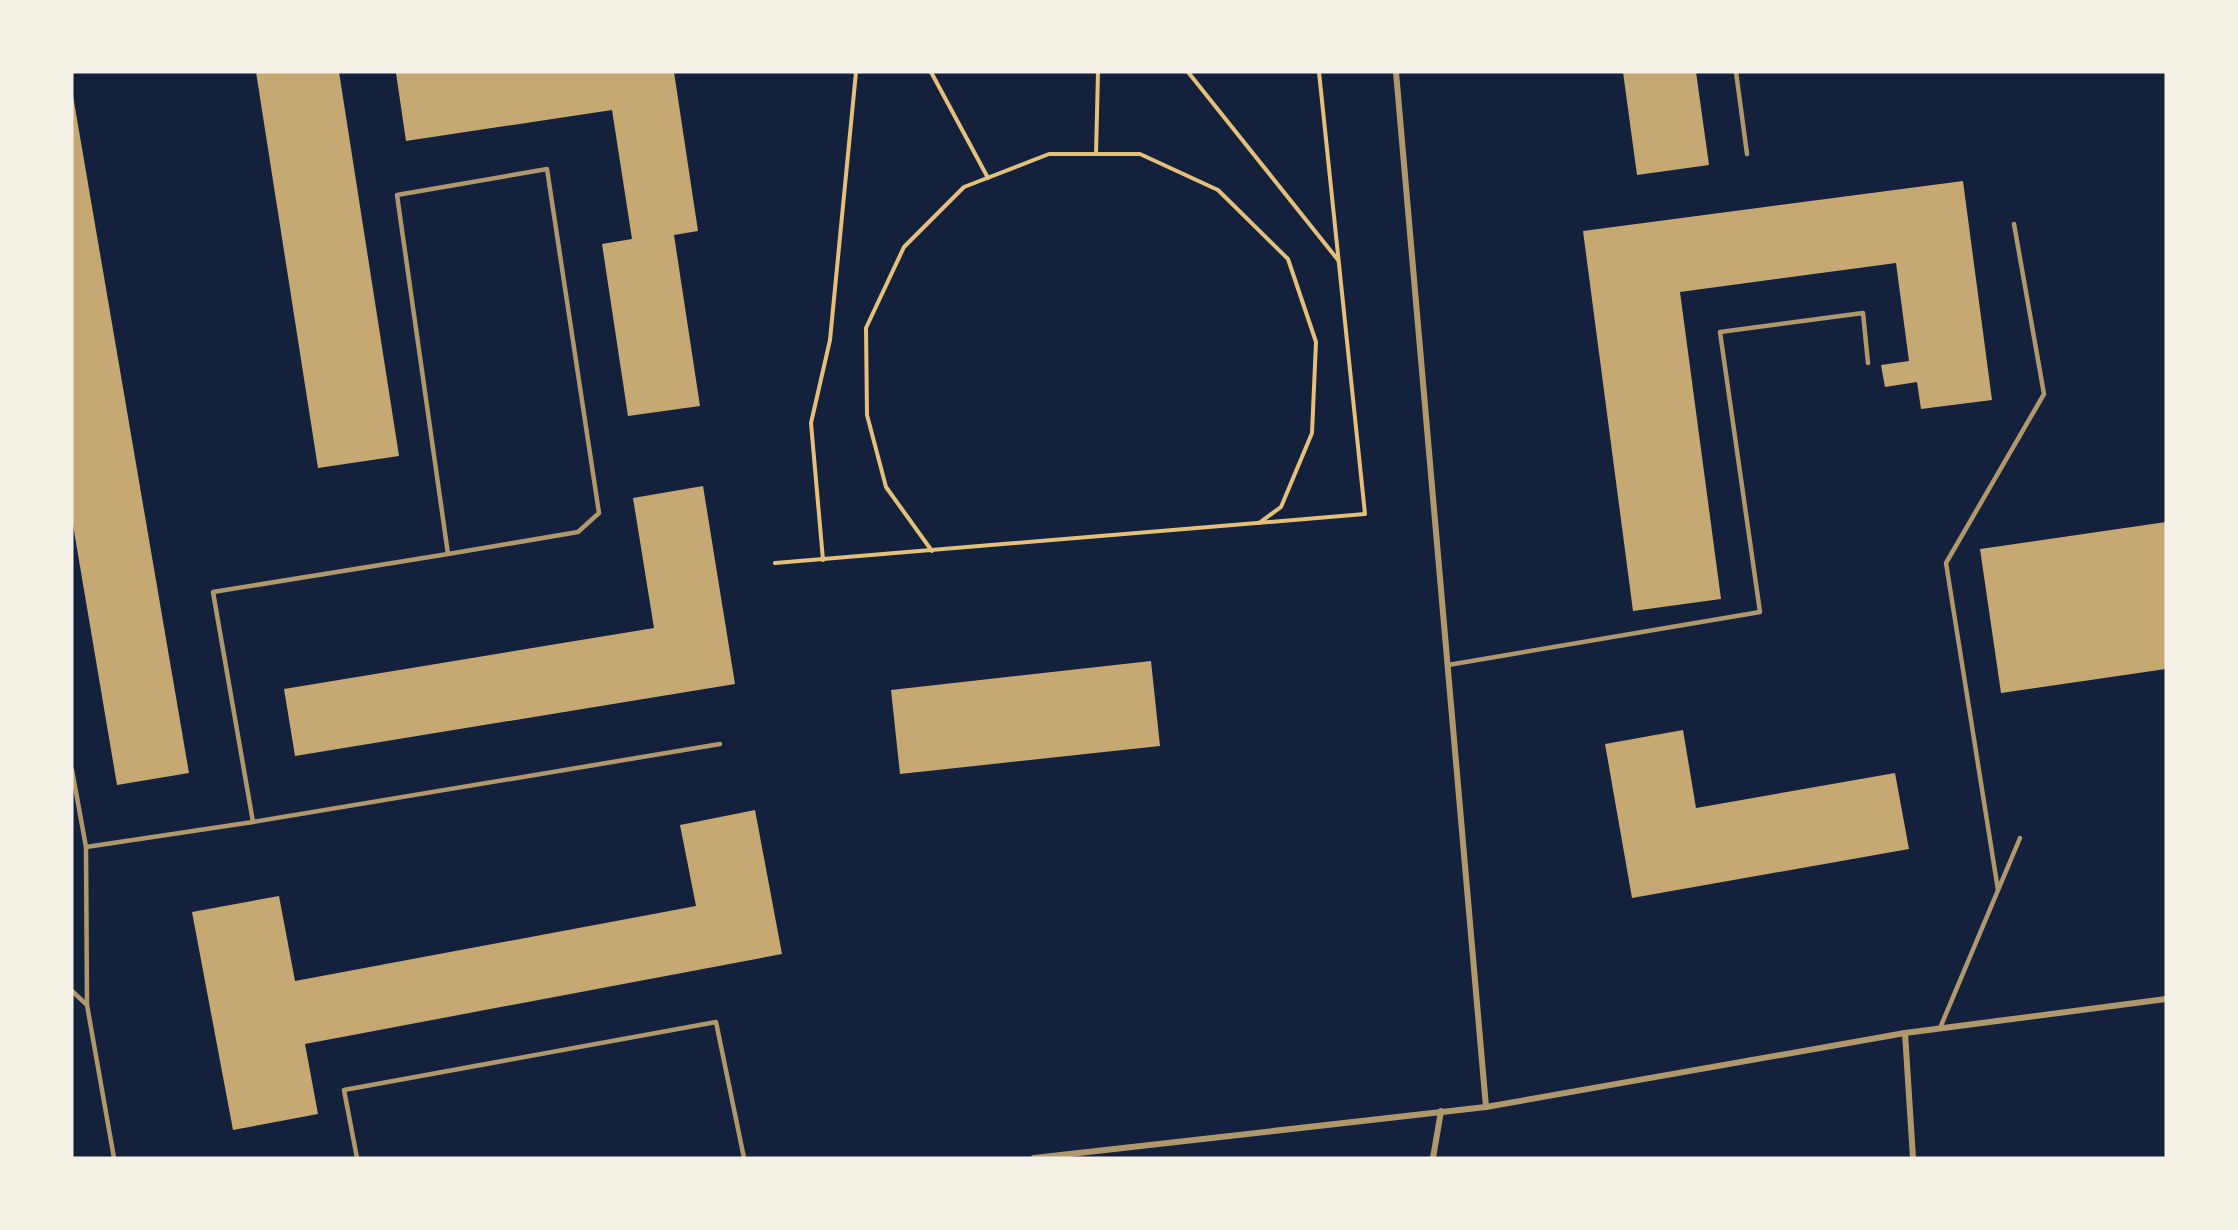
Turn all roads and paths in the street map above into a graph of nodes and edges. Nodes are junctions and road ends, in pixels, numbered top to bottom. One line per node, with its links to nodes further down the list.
1 (856, 72): 17 (path)
2 (931, 72): 10 (path)
3 (1098, 72): 8 (path)
4 (1188, 72): 12 (path)
5 (1319, 72): 12 (path)
6 (1395, 72): 19 (street)
7 (1736, 72): 9 (lane)
8 (1096, 154): 10 (path); 14 (path)
9 (1747, 154)
10 (988, 178): 15 (path)
11 (2014, 224): 25 (lane)
12 (1339, 261): 14 (path)
13 (1868, 363): 19 (lane)
14 (1259, 523): 15 (path)
15 (932, 551): 17 (path)
16 (448, 554): 16 (lane); 22 (lane)
17 (823, 560): 18 (path)
18 (775, 563)
19 (1448, 665): 31 (street)
20 (720, 744): 22 (lane)
21 (72, 770): 24 (lane)
22 (253, 822): 24 (lane)
23 (2020, 838): 25 (lane)
24 (86, 847): 28 (lane)
25 (1998, 890): 29 (lane)
26 (72, 991): 28 (lane)
27 (2166, 999): 29 (street)
28 (87, 1005): 33 (lane)
29 (1940, 1028): 30 (street)
30 (1905, 1033): 31 (street); 38 (street)
31 (1486, 1107): 32 (street)
32 (1441, 1111): 36 (street); 37 (street)
33 (114, 1158)
34 (357, 1158): 35 (lane)
35 (744, 1158)
36 (1034, 1158)
37 (1433, 1158)
38 (1913, 1158)

